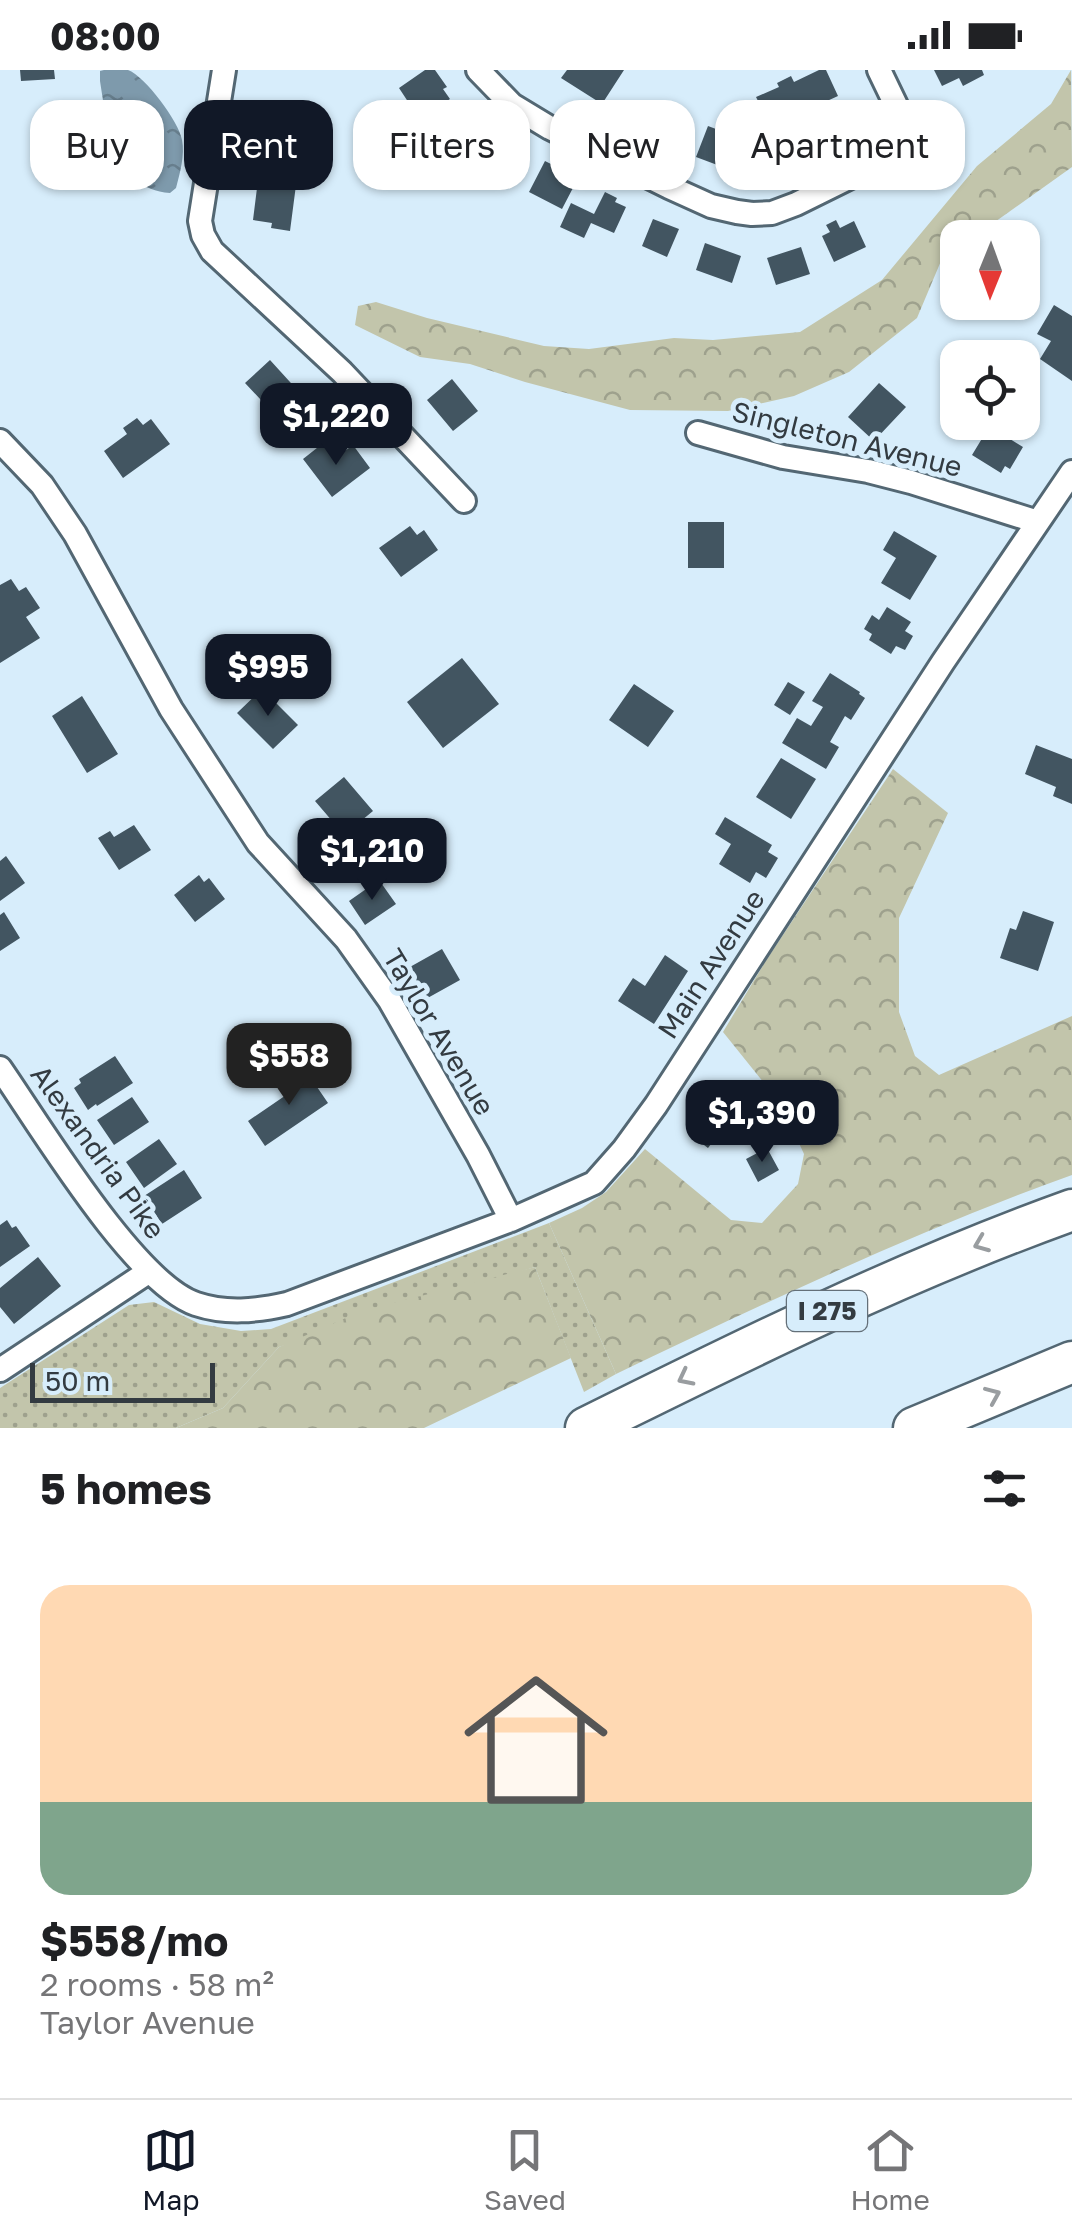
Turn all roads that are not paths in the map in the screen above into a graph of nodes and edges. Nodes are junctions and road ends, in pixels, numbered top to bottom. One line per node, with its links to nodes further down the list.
1 (224, 70): 7 (street)
2 (478, 70): 3 (street)
3 (879, 70)
4 (698, 434): 8 (street, Singleton Avenue)
5 (0, 441): 11 (street, Taylor Avenue)
6 (1072, 472): 8 (street, Main Avenue)
7 (464, 501)
8 (1038, 522): 11 (street, Main Avenue)
9 (0, 1068): 12 (street, Alexandria Pike)
10 (1072, 1210): 15 (highway, I 275, one-way to 15)
11 (511, 1220): 12 (street, Main Avenue)
12 (148, 1272): 14 (street)
13 (1072, 1362): 16 (highway, one-way to 13)
14 (0, 1370)
15 (586, 1428)
16 (914, 1428)

